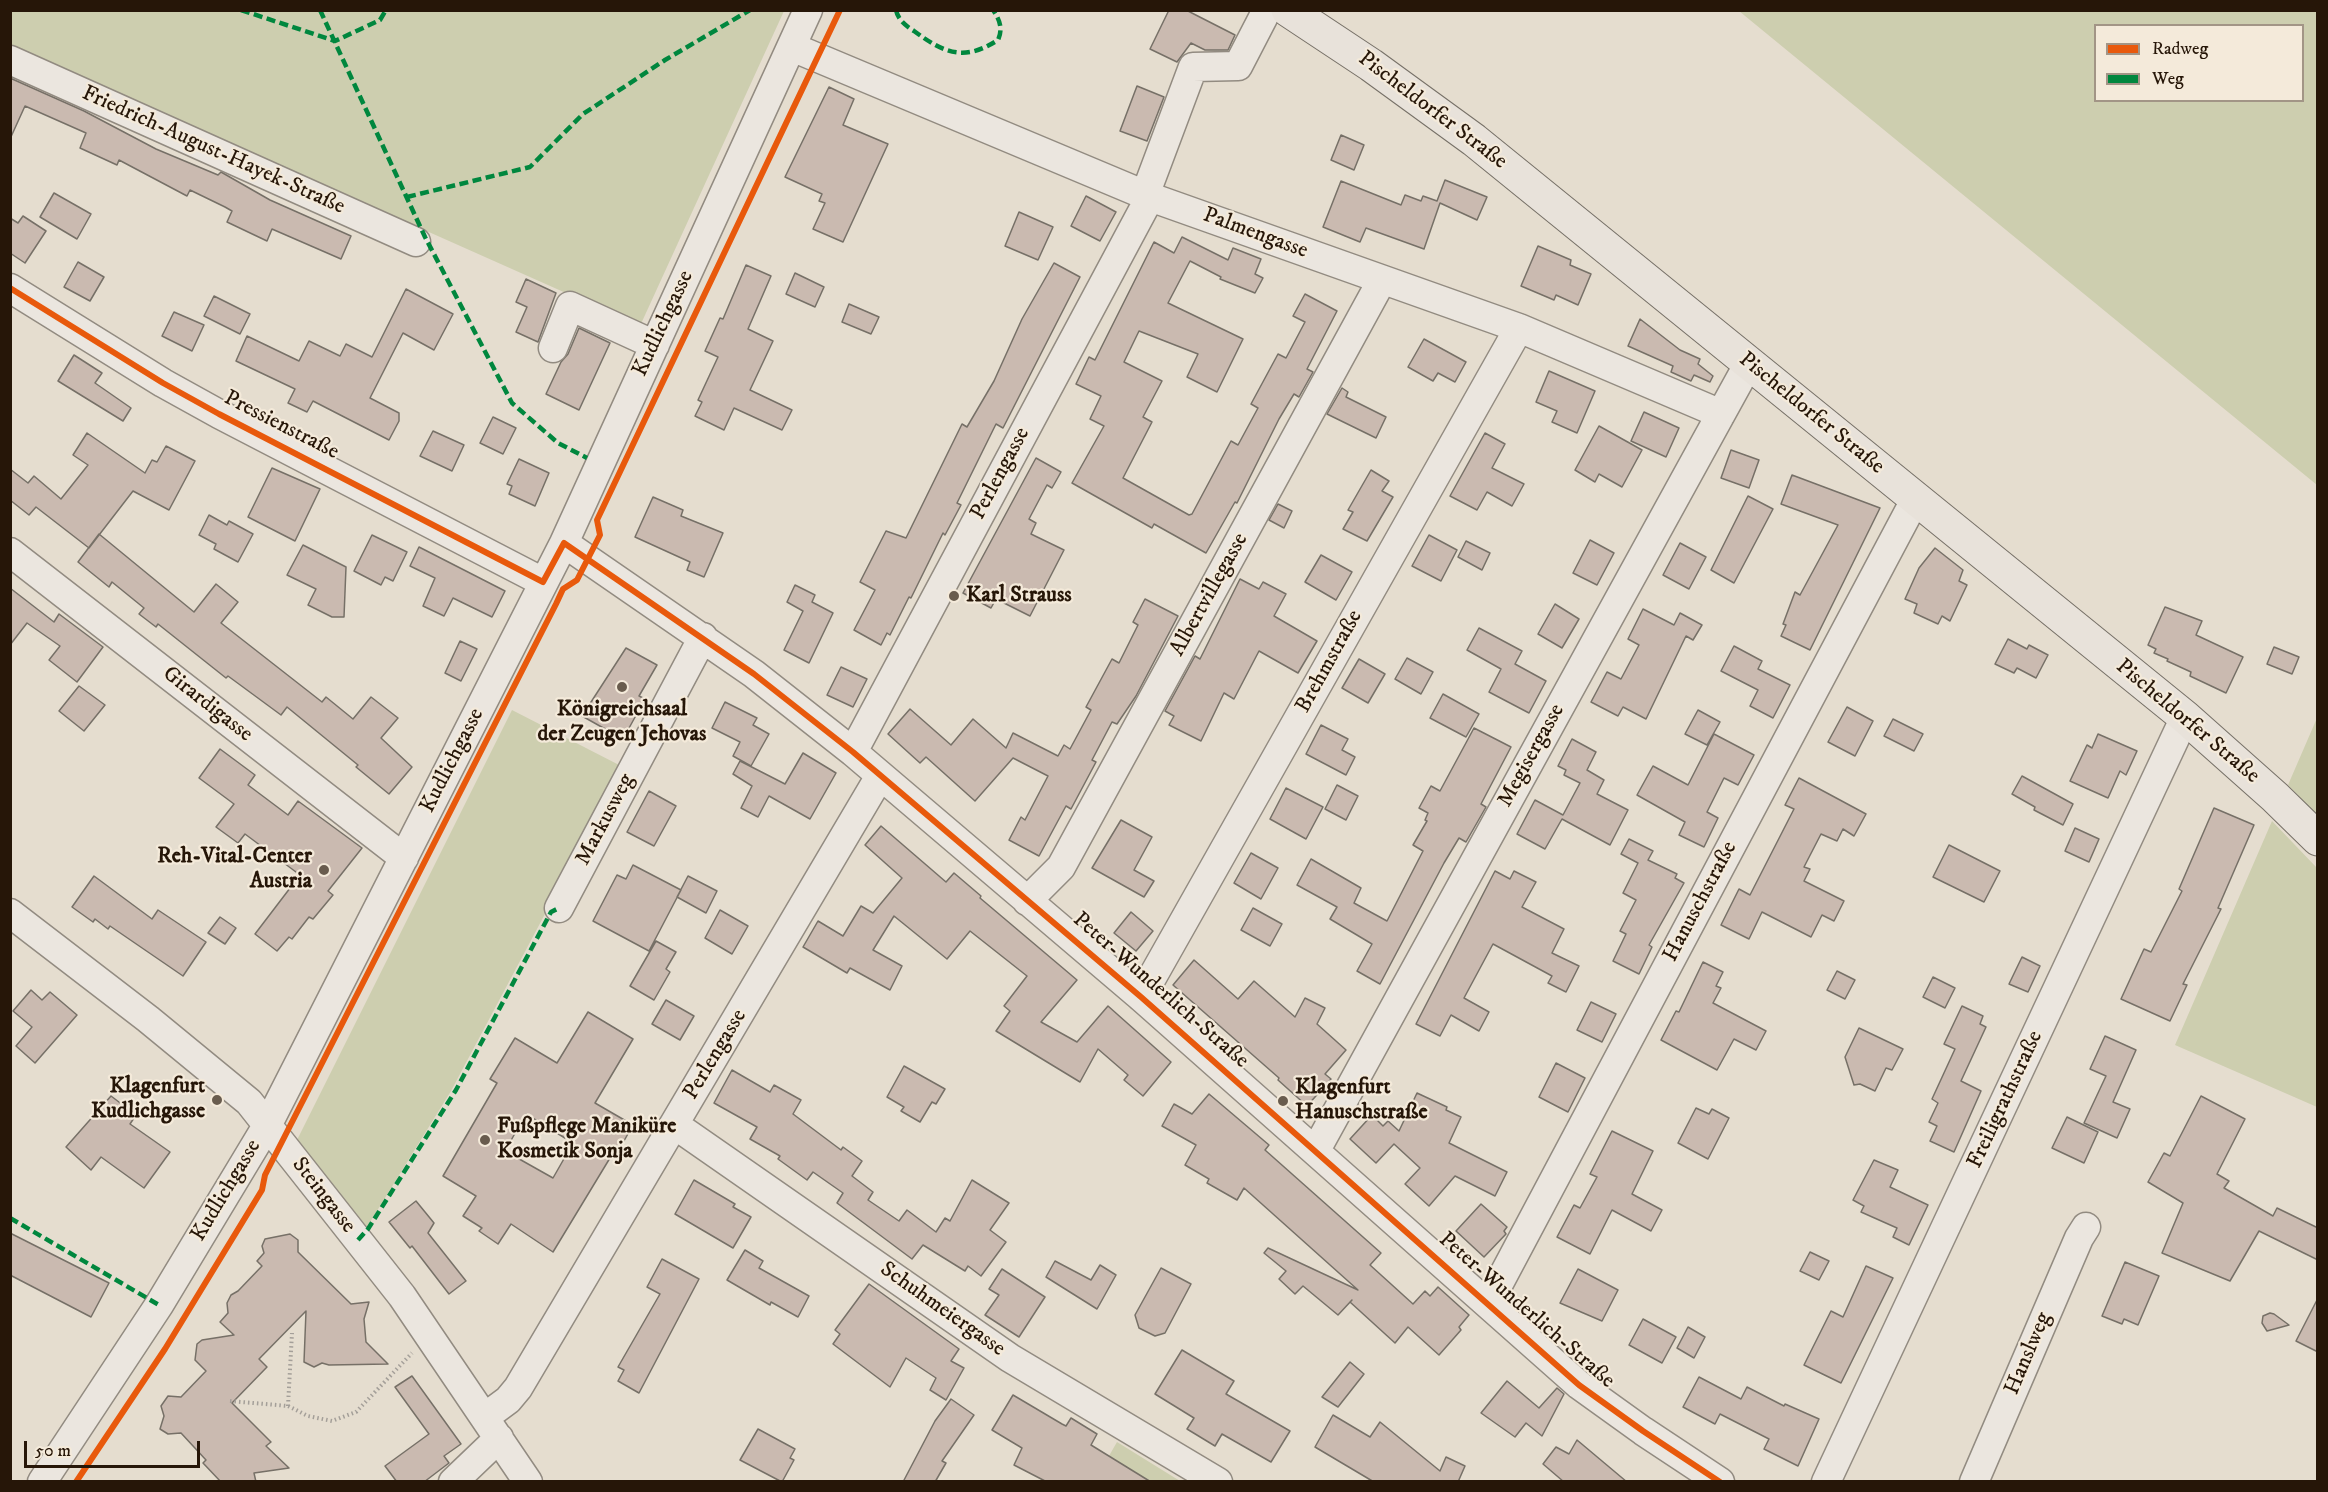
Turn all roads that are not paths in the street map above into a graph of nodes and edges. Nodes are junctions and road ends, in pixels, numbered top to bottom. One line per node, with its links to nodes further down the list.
1 (808, 10): 4 (street, Kudlichgasse)
2 (1267, 10): 6 (street, Perlengasse)
3 (1288, 10): 13 (main road, Pischeldorfer Straße)
4 (792, 47): 6 (street, Palmengasse); 11 (street, Kudlichgasse)
5 (10, 60): 7 (street, Friedrich-August-Hayek-Straße)
6 (1148, 196): 8 (street, Palmengasse); 21 (street, Perlengasse)
7 (416, 242)
8 (1382, 280): 10 (street, Palmengasse); 25 (street, Albertvillegasse)
9 (10, 288): 18 (street, Pressienstraße)
10 (1519, 328): 14 (street, Palmengasse); 28 (street, Brehmstraße)
11 (655, 345): 12 (street); 16 (street, Kudlichgasse)
12 (553, 348)
13 (1749, 363): 14 (street, Megisergasse); 15 (main road, Pischeldorfer Straße)
14 (1721, 414): 31 (street, Megisergasse)
15 (1915, 500): 20 (main road, Pischeldorfer Straße); 33 (street, Hanuschstraße)
16 (564, 543): 18 (street, Kudlichgasse); 19 (street, Peter-Wunderlich-Straße)
17 (10, 552): 24 (street, Girardigasse)
18 (543, 582): 24 (street, Kudlichgasse)
19 (703, 637): 21 (street, Peter-Wunderlich-Straße); 26 (street, Markusweg)
20 (2185, 717): 23 (main road, Pischeldorfer Straße); 40 (street, Freiligrathstraße)
21 (853, 752): 22 (street, Peter-Wunderlich-Straße)
22 (880, 776): 25 (street, Peter-Wunderlich-Straße); 30 (street, Perlengasse)
23 (2318, 839)
24 (404, 858): 29 (street, Kudlichgasse)
25 (1028, 901): 28 (street, Peter-Wunderlich-Straße)
26 (559, 908)
27 (10, 913): 29 (street, Steingasse)
28 (1141, 997): 31 (street, Peter-Wunderlich-Straße)
29 (268, 1124): 34 (street, Steingasse); 35 (street, Kudlichgasse)
30 (675, 1125): 34 (street, Perlengasse); 38 (street, Schuhmeiergasse)
31 (1316, 1150): 33 (street, Peter-Wunderlich-Straße)
32 (2086, 1227): 41 (street, Hanslweg)
33 (1488, 1304): 39 (street, Peter-Wunderlich-Straße)
34 (492, 1427): 36 (street, Perlengasse); 37 (street, Steingasse)
35 (42, 1482)
36 (453, 1482)
37 (528, 1482)
38 (1218, 1482)
39 (1720, 1482)
40 (1826, 1482)
41 (1974, 1482)

